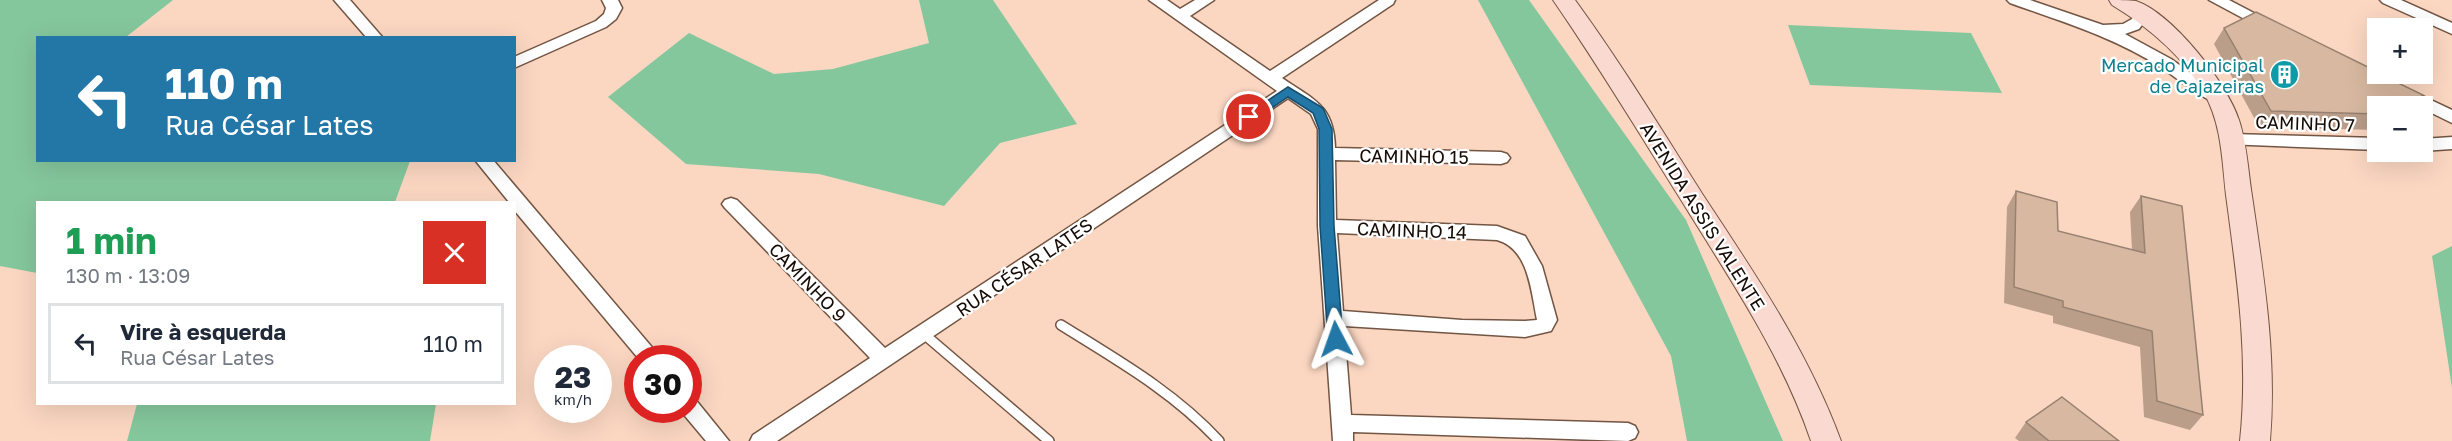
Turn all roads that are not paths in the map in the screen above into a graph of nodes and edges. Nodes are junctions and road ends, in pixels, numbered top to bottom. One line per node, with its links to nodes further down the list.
1 (342, 0): 16 (street)
2 (610, 0): 17 (street)
3 (1157, 0): 12 (street)
4 (1206, 0): 12 (street)
5 (1564, 0): 44 (main road, AVENIDA ASSIS VALENTE)
6 (2014, 0): 13 (street)
7 (2120, 0): 11 (main road)
8 (2217, 0): 15 (street)
9 (2388, 0): 14 (street)
10 (1388, 1): 18 (street)
11 (2143, 13): 13 (street); 21 (main road)
12 (1181, 15): 18 (street)
13 (2099, 28): 21 (street)
14 (2452, 29)
15 (2281, 32)
16 (374, 36)
17 (516, 62)
18 (1269, 79): 20 (street)
19 (2388, 85): 22 (street)
20 (1288, 91): 27 (street); 34 (street, RUA CÉSAR LATES)
21 (2219, 99): 23 (main road)
22 (2452, 117)
23 (2231, 140): 25 (street, CAMINHO 7); 45 (main road)
24 (2452, 143): 26 (street)
25 (2367, 144)
26 (2433, 144)
27 (1326, 154): 28 (street, CAMINHO 15); 31 (street)
28 (1501, 158)
29 (485, 162): 35 (street)
30 (731, 204): 36 (street, CAMINHO 9)
31 (1327, 226): 32 (street); 32 (street, CAMINHO 14)
32 (1334, 318): 38 (street)
33 (1061, 325): 43 (lane)
34 (924, 334): 36 (street, RUA CÉSAR LATES); 42 (lane)
35 (638, 345)
36 (884, 360): 41 (street, RUA CÉSAR LATES)
37 (699, 423): 40 (street)
38 (1343, 432): 39 (street)
39 (1628, 432)
40 (708, 438)
41 (760, 441)
42 (1048, 441)
43 (1219, 441)
44 (1826, 441)
45 (2255, 441)

